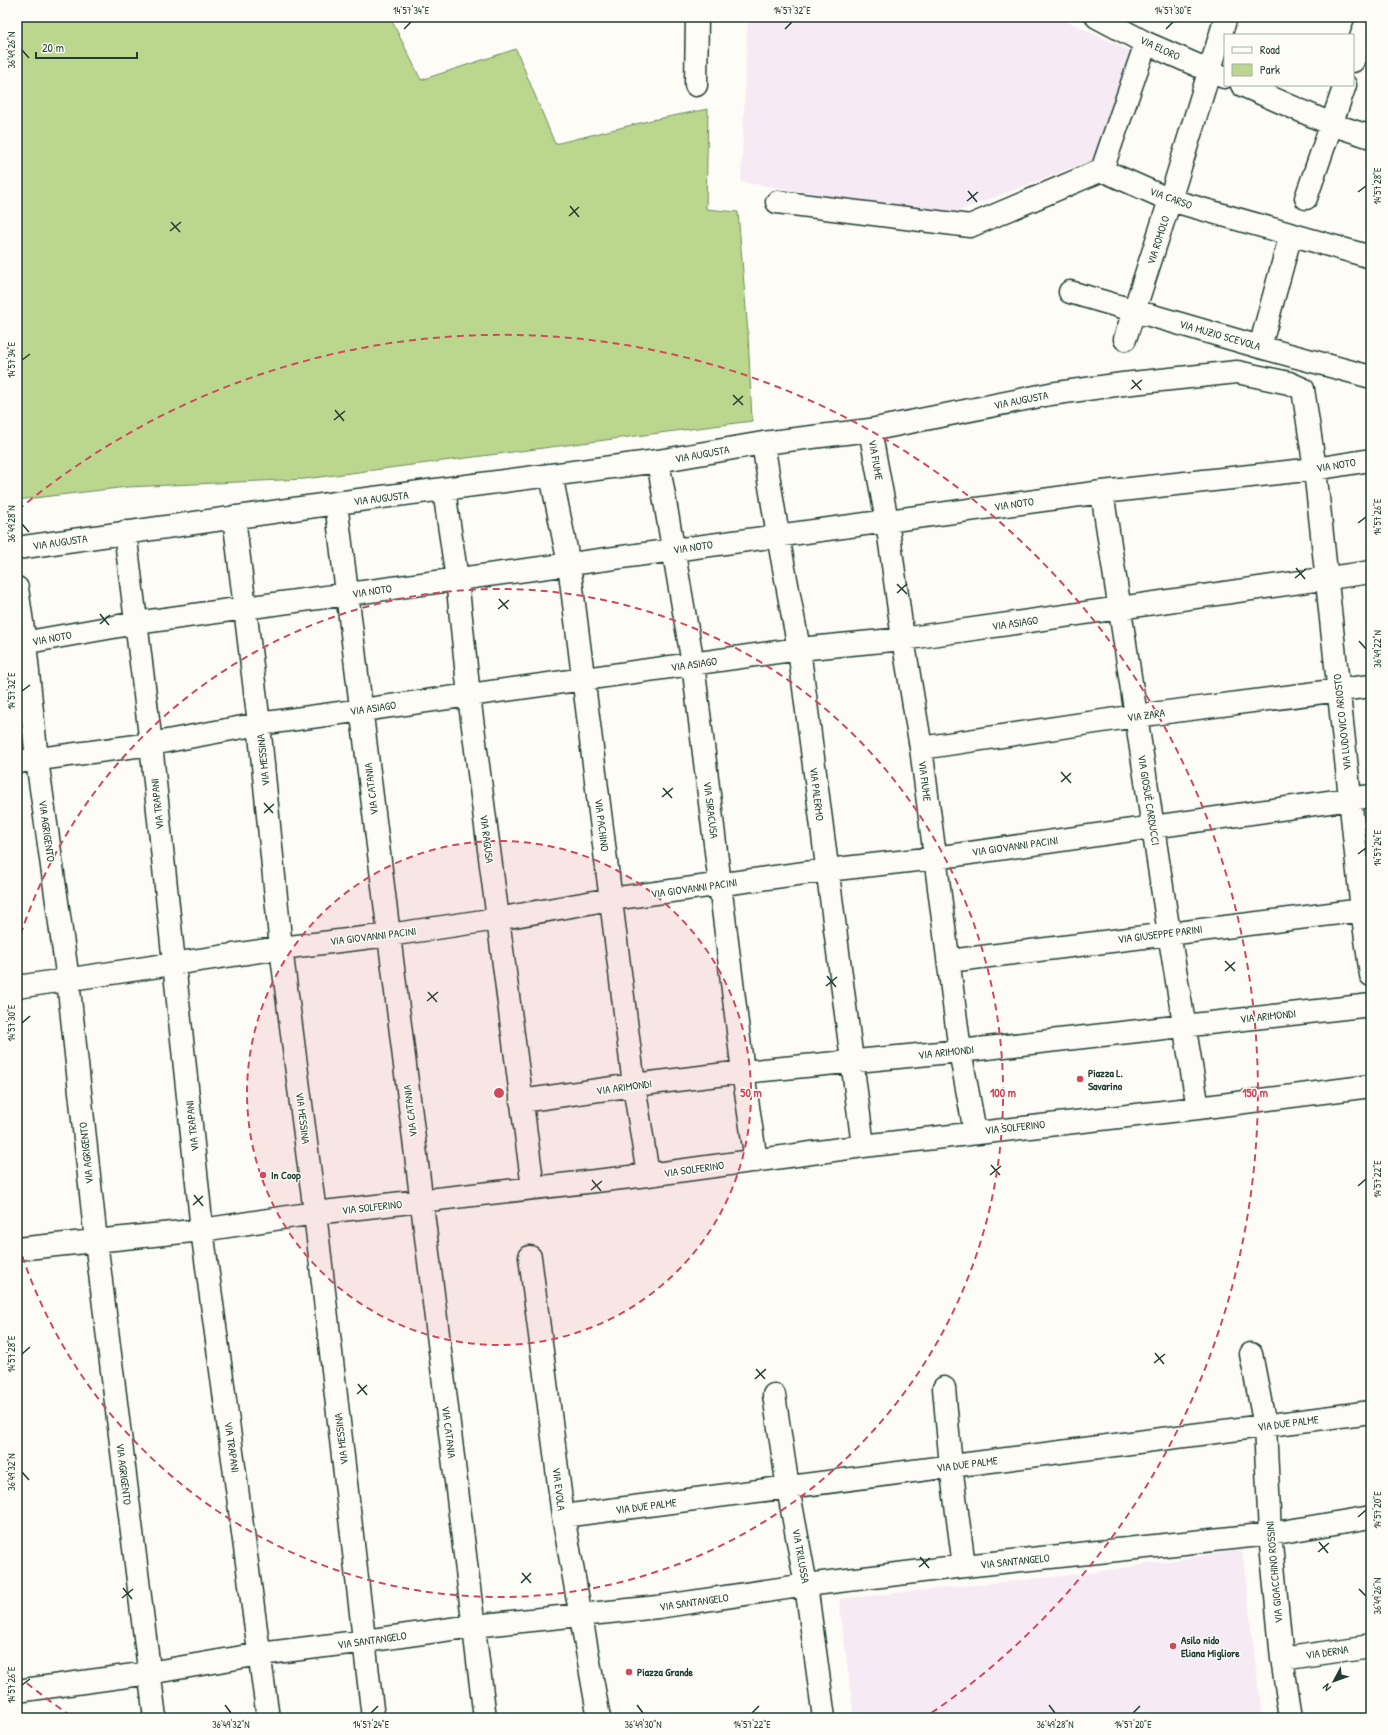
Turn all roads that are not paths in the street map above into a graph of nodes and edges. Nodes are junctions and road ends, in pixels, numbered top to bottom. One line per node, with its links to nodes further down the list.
1 (696, 17): 9 (street)
2 (1097, 17): 5 (street, VIA ELORO)
3 (1226, 17): 8 (street, VIA ROMOLO)
4 (1368, 17): 7 (street)
5 (1116, 22): 6 (street, VIA ELORO)
6 (1146, 43): 8 (street, VIA ELORO); 14 (street)
7 (1354, 58)
8 (1218, 74): 16 (street, VIA ROMOLO)
9 (696, 85)
10 (1244, 86): 12 (street)
11 (1345, 86): 12 (street)
12 (1331, 124): 13 (street); 15 (street)
13 (1371, 137)
14 (1102, 170): 16 (street, VIA CARSO); 17 (street)
15 (1306, 198)
16 (1170, 200): 18 (street, VIA CARSO); 21 (street, VIA ROMOLO)
17 (777, 202)
18 (1291, 234): 19 (street, VIA CARSO); 23 (street)
19 (1371, 256)
20 (1070, 292): 21 (street, VIA MUZIO SCEVOLA)
21 (1135, 311): 22 (street, VIA ROMOLO); 23 (street, VIA MUZIO SCEVOLA)
22 (1125, 339)
23 (1260, 347): 24 (street, VIA MUZIO SCEVOLA)
24 (1371, 377)
25 (870, 430): 26 (street, VIA AUGUSTA); 29 (street, VIA AUGUSTA); 35 (street, VIA FIUME)
26 (763, 443): 28 (street, VIA AUGUSTA); 37 (street, VIA PALERMO)
27 (1371, 460): 29 (street, VIA NOTO)
28 (658, 461): 30 (street, VIA AUGUSTA); 39 (street, VIA SIRACUSA)
29 (1315, 468): 32 (street, VIA NOTO); 43 (street, VIA LUDOVICO ARIOSTO)
30 (551, 476): 31 (street, VIA AUGUSTA); 40 (street, VIA PACHINO)
31 (444, 490): 33 (street, VIA AUGUSTA); 42 (street, VIA RAGUSA)
32 (1102, 492): 35 (street, VIA NOTO); 47 (street, VIA GIOSUÈ CARDUCCI)
33 (336, 503): 34 (street, VIA AUGUSTA); 45 (street, VIA CATANIA)
34 (234, 517): 36 (street, VIA AUGUSTA); 46 (street, VIA MESSINA)
35 (887, 521): 37 (street, VIA NOTO); 49 (street, VIA FIUME)
36 (125, 532): 38 (street, VIA AUGUSTA); 48 (street, VIA TRAPANI)
37 (778, 536): 39 (street, VIA NOTO); 51 (street, VIA PALERMO)
38 (17, 548)
39 (674, 550): 40 (street, VIA NOTO); 52 (street, VIA SIRACUSA)
40 (570, 564): 42 (street, VIA NOTO); 53 (street, VIA PACHINO)
41 (1371, 572): 43 (street, VIA ASIAGO)
42 (457, 579): 45 (street, VIA NOTO); 56 (street, VIA RAGUSA)
43 (1327, 579): 47 (street, VIA ASIAGO); 55 (street, VIA LUDOVICO ARIOSTO)
44 (17, 588): 50 (street, VIA AGRIGENTO)
45 (347, 594): 46 (street, VIA NOTO); 57 (street, VIA CATANIA)
46 (245, 608): 48 (street, VIA NOTO); 59 (street, VIA MESSINA)
47 (1120, 608): 49 (street, VIA ASIAGO); 58 (street, VIA GIOSUÈ CARDUCCI)
48 (136, 623): 50 (street, VIA NOTO); 60 (street, VIA TRAPANI)
49 (903, 639): 51 (street, VIA ASIAGO); 61 (street, VIA FIUME)
50 (21, 644): 62 (street, VIA AGRIGENTO)
51 (799, 649): 52 (street, VIA ASIAGO); 67 (street, VIA PALERMO)
52 (693, 664): 53 (street, VIA ASIAGO); 68 (street, VIA SIRACUSA)
53 (584, 679): 56 (street, VIA ASIAGO); 69 (street, VIA PACHINO)
54 (1371, 686): 55 (street, VIA ZARA)
55 (1338, 690): 58 (street, VIA ZARA); 64 (street, VIA LUDOVICO ARIOSTO)
56 (469, 696): 57 (street, VIA ASIAGO); 71 (street, VIA RAGUSA)
57 (362, 710): 59 (street, VIA ASIAGO); 73 (street, VIA CATANIA)
58 (1136, 716): 61 (street, VIA ZARA); 65 (street, VIA GIOSUÈ CARDUCCI)
59 (259, 724): 60 (street, VIA ASIAGO); 74 (street, VIA MESSINA)
60 (151, 744): 62 (street, VIA ASIAGO); 76 (street, VIA TRAPANI)
61 (921, 748): 66 (street, VIA FIUME)
62 (27, 761): 78 (street, VIA AGRIGENTO)
63 (1371, 796): 64 (street, VIA GIOVANNI PACINI)
64 (1350, 799): 65 (street, VIA GIOVANNI PACINI); 70 (street, VIA LUDOVICO ARIOSTO)
65 (1153, 826): 66 (street, VIA GIOVANNI PACINI); 72 (street, VIA GIOSUÈ CARDUCCI)
66 (934, 858): 67 (street, VIA GIOVANNI PACINI); 75 (street, VIA FIUME)
67 (826, 870): 68 (street, VIA GIOVANNI PACINI); 83 (street, VIA PALERMO)
68 (721, 885): 69 (street, VIA GIOVANNI PACINI); 84 (street, VIA SIRACUSA)
69 (612, 899): 71 (street, VIA GIOVANNI PACINI); 85 (street, VIA PACHINO)
70 (1366, 910): 72 (street, VIA GIUSEPPE PARINI); 77 (street, VIA LUDOVICO ARIOSTO)
71 (497, 919): 73 (street, VIA GIOVANNI PACINI); 87 (street, VIA RAGUSA)
72 (1169, 933): 75 (street, VIA GIUSEPPE PARINI); 81 (street, VIA GIOSUÈ CARDUCCI)
73 (389, 935): 74 (street, VIA GIOVANNI PACINI); 94 (street, VIA CATANIA)
74 (281, 948): 76 (street, VIA GIOVANNI PACINI); 95 (street, VIA MESSINA)
75 (949, 961): 82 (street, VIA FIUME)
76 (175, 963): 78 (street, VIA GIOVANNI PACINI); 96 (street, VIA TRAPANI)
77 (1371, 975)
78 (68, 980): 79 (street, VIA GIOVANNI PACINI); 97 (street, VIA AGRIGENTO)
79 (17, 987)
80 (1371, 1005): 81 (street, VIA ARIMONDI)
81 (1184, 1025): 82 (street, VIA ARIMONDI); 88 (street, VIA GIOSUÈ CARDUCCI)
82 (960, 1051): 83 (street, VIA ARIMONDI); 89 (street, VIA FIUME)
83 (852, 1062): 84 (street, VIA ARIMONDI); 90 (street, VIA PALERMO)
84 (744, 1072): 85 (street, VIA ARIMONDI); 91 (street, VIA SIRACUSA)
85 (634, 1085): 87 (street, VIA ARIMONDI); 92 (street, VIA PACHINO)
86 (1371, 1086): 88 (street, VIA SOLFERINO)
87 (521, 1101): 93 (street, VIA RAGUSA)
88 (1198, 1108): 89 (street, VIA SOLFERINO)
89 (975, 1132): 90 (street, VIA SOLFERINO)
90 (863, 1146): 91 (street, VIA SOLFERINO)
91 (756, 1161): 92 (street, VIA SOLFERINO)
92 (648, 1175): 93 (street, VIA SOLFERINO)
93 (533, 1188): 94 (street, VIA SOLFERINO)
94 (421, 1202): 95 (street, VIA SOLFERINO); 113 (street, VIA CATANIA)
95 (314, 1213): 96 (street, VIA SOLFERINO); 114 (street, VIA MESSINA)
96 (202, 1230): 97 (street, VIA SOLFERINO); 116 (street, VIA TRAPANI)
97 (96, 1242): 98 (street, VIA SOLFERINO); 118 (street, VIA AGRIGENTO)
98 (17, 1249)
99 (530, 1257): 107 (street, VIA EVOLA)
100 (1251, 1354): 104 (street, VIA GIOACCHINO ROSSINI)
101 (944, 1388): 105 (street)
102 (774, 1395): 106 (street, VIA TRILUSSA)
103 (1371, 1412): 104 (street, VIA DUE PALME)
104 (1265, 1426): 105 (street, VIA DUE PALME); 109 (street, VIA GIOACCHINO ROSSINI)
105 (951, 1466): 106 (street, VIA DUE PALME); 110 (street)
106 (788, 1488): 107 (street, VIA DUE PALME); 111 (street, VIA TRILUSSA)
107 (563, 1516): 112 (street, VIA EVOLA)
108 (1371, 1517): 109 (street, VIA SANTANGELO)
109 (1270, 1534): 110 (street, VIA SANTANGELO); 117 (street, VIA GIOACCHINO ROSSINI)
110 (964, 1566): 111 (street, VIA SANTANGELO)
111 (806, 1585): 112 (street, VIA SANTANGELO); 125 (street, VIA TRILUSSA)
112 (580, 1615): 113 (street, VIA SANTANGELO); 124 (street, VIA EVOLA)
113 (473, 1626): 114 (street, VIA SANTANGELO); 123 (street, VIA CATANIA)
114 (365, 1641): 116 (street, VIA SANTANGELO); 122 (street, VIA MESSINA)
115 (1371, 1646): 117 (street, VIA DERNA)
116 (260, 1654): 118 (street, VIA SANTANGELO); 121 (street, VIA TRAPANI)
117 (1282, 1659): 126 (street, VIA GIOACCHINO ROSSINI)
118 (149, 1673): 119 (street, VIA SANTANGELO); 120 (street, VIA AGRIGENTO)
119 (17, 1691)
120 (155, 1718)
121 (268, 1718)
122 (373, 1718)
123 (485, 1718)
124 (599, 1718)
125 (824, 1718)
126 (1291, 1718)

